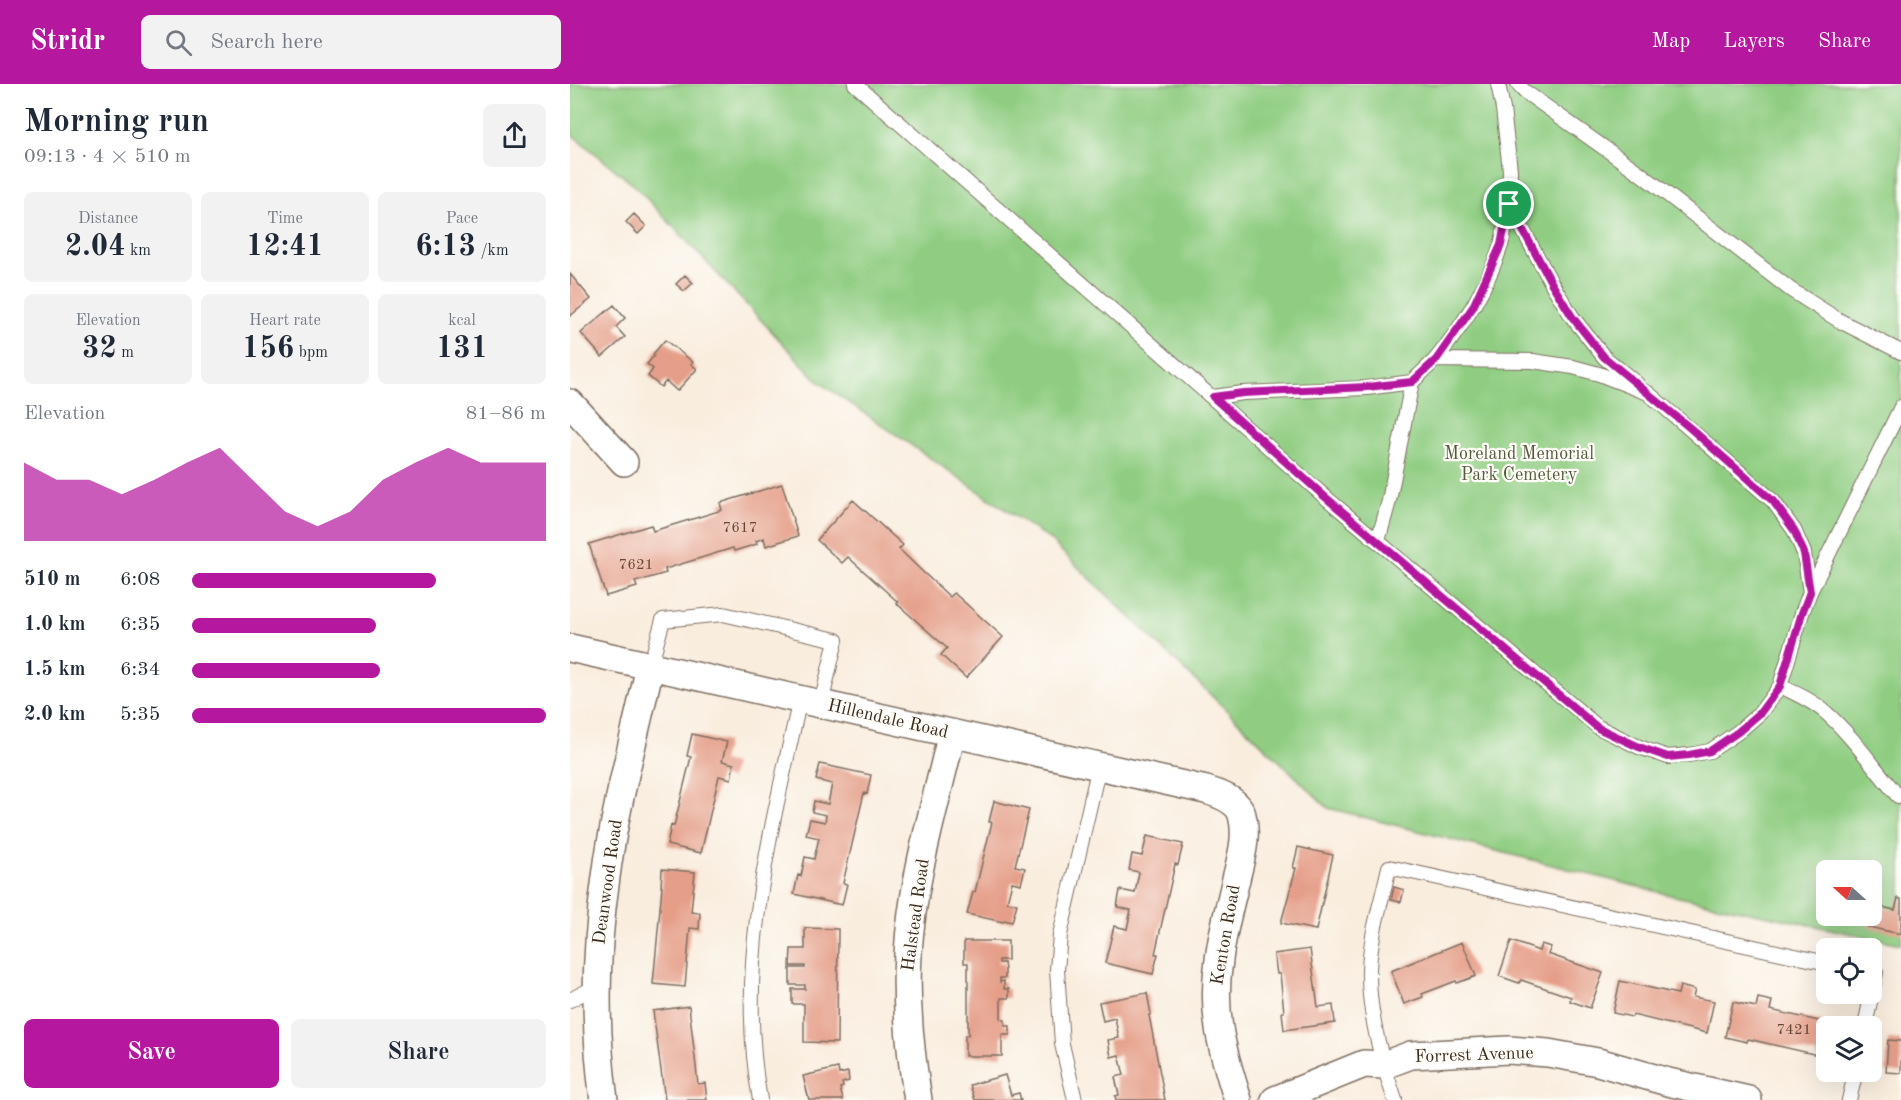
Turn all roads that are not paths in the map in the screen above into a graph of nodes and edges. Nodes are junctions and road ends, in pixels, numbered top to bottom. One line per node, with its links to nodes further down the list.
1 (855, 84): 9 (lane)
2 (1498, 84): 4 (lane)
3 (1518, 84): 5 (lane)
4 (1509, 204): 6 (lane); 8 (lane)
5 (1901, 352)
6 (1436, 360): 7 (lane); 8 (lane)
7 (1412, 382): 9 (lane); 13 (lane)
8 (1648, 393): 14 (lane)
9 (1213, 397): 13 (lane)
10 (570, 402): 12 (street)
11 (1901, 407): 14 (lane)
12 (624, 462)
13 (1378, 541): 17 (lane)
14 (1810, 592): 17 (lane)
15 (570, 648): 16 (street, Hillendale Road)
16 (650, 666): 18 (street, Hillendale Road); 18 (lane); 24 (street, Deanwood Road)
17 (1780, 686): 22 (lane)
18 (811, 702): 19 (street, Hillendale Road); 30 (lane)
19 (952, 733): 20 (street, Hillendale Road); 31 (street, Halstead Road)
20 (1099, 766): 21 (street, Hillendale Road); 32 (lane)
21 (1206, 790): 33 (street, Kenton Road)
22 (1898, 796)
23 (1816, 961): 26 (lane)
24 (597, 986): 25 (lane); 29 (street, Deanwood Road)
25 (570, 1000)
26 (1384, 1065): 28 (street, Forrest Avenue); 34 (street, Forrest Avenue); 35 (lane)
27 (1854, 1082): 37 (lane)
28 (1666, 1091): 36 (street, Forrest Avenue)
29 (604, 1100)
30 (760, 1100)
31 (918, 1100)
32 (1075, 1100)
33 (1238, 1100)
34 (1275, 1100)
35 (1395, 1100)
36 (1748, 1100)
37 (1850, 1100)

